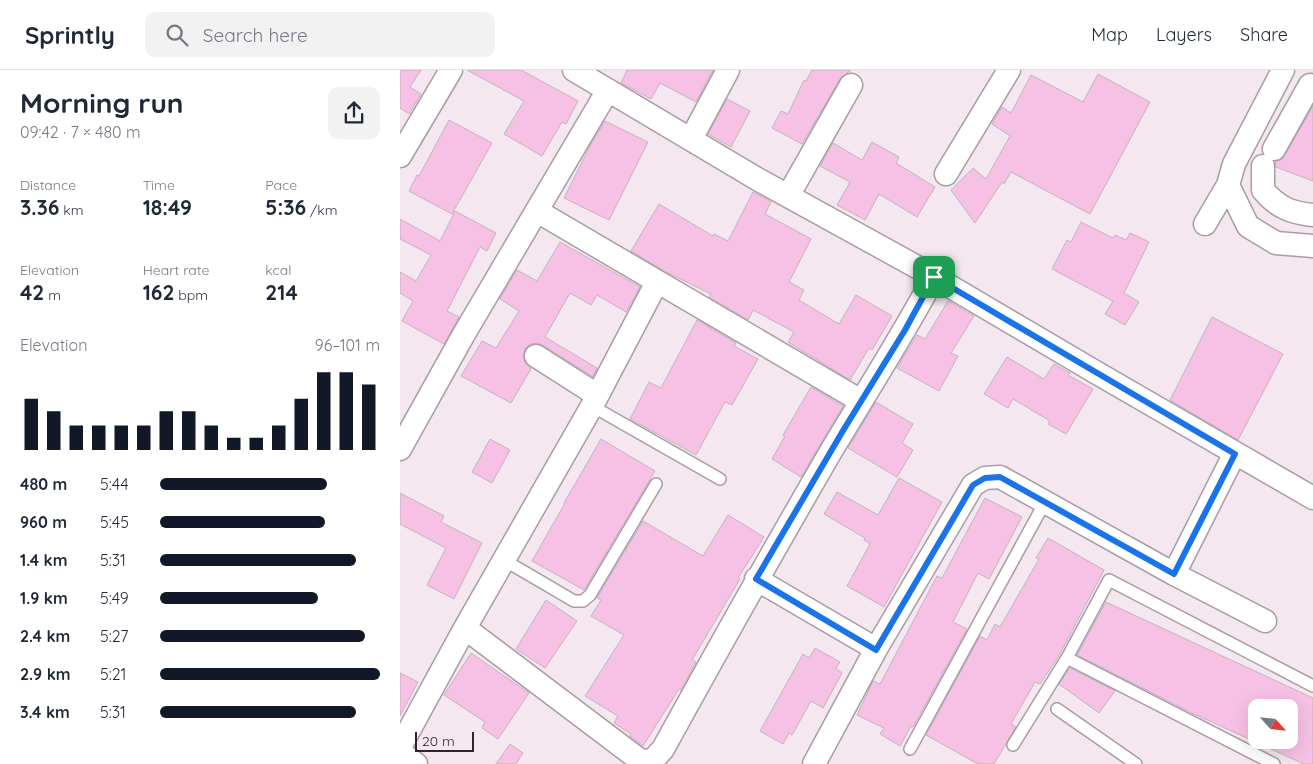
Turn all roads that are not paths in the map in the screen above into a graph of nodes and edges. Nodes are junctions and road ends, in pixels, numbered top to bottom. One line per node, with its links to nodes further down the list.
1 (451, 70): 10 (street)
2 (574, 70): 8 (street)
3 (728, 70): 9 (street)
4 (1009, 70): 11 (street)
5 (1283, 70): 7 (street); 12 (street)
6 (851, 85): 13 (street)
7 (1312, 85): 15 (street)
8 (608, 90): 9 (street); 14 (street)
9 (690, 139): 13 (street)
10 (400, 156)
11 (946, 174)
12 (1228, 184): 16 (street); 17 (street)
13 (788, 196): 18 (street)
14 (537, 211): 19 (street); 23 (street)
15 (1313, 214)
16 (1204, 224)
17 (1313, 246)
18 (934, 277): 22 (street); 24 (street)
19 (658, 282): 21 (street); 22 (street)
20 (536, 356): 21 (street)
21 (595, 400): 25 (lane); 29 (street)
22 (861, 401): 31 (street)
23 (400, 449)
24 (1235, 454): 27 (street); 30 (street)
25 (720, 479)
26 (656, 484): 29 (lane)
27 (1313, 498)
28 (1045, 502): 30 (street); 34 (street); 40 (lane)
29 (504, 560): 33 (street)
30 (1174, 574): 32 (street)
31 (756, 579): 34 (street); 42 (street)
32 (1265, 621)
33 (465, 628): 39 (street); 42 (street)
34 (876, 650): 44 (street)
35 (1067, 658): 36 (lane); 38 (lane); 46 (lane)
36 (1313, 686)
37 (1057, 709): 45 (lane)
38 (1013, 745)
39 (400, 747)
40 (910, 750)
41 (400, 752): 43 (street)
42 (644, 762)
43 (416, 764)
44 (814, 764)
45 (1136, 764)
46 (1274, 764)

